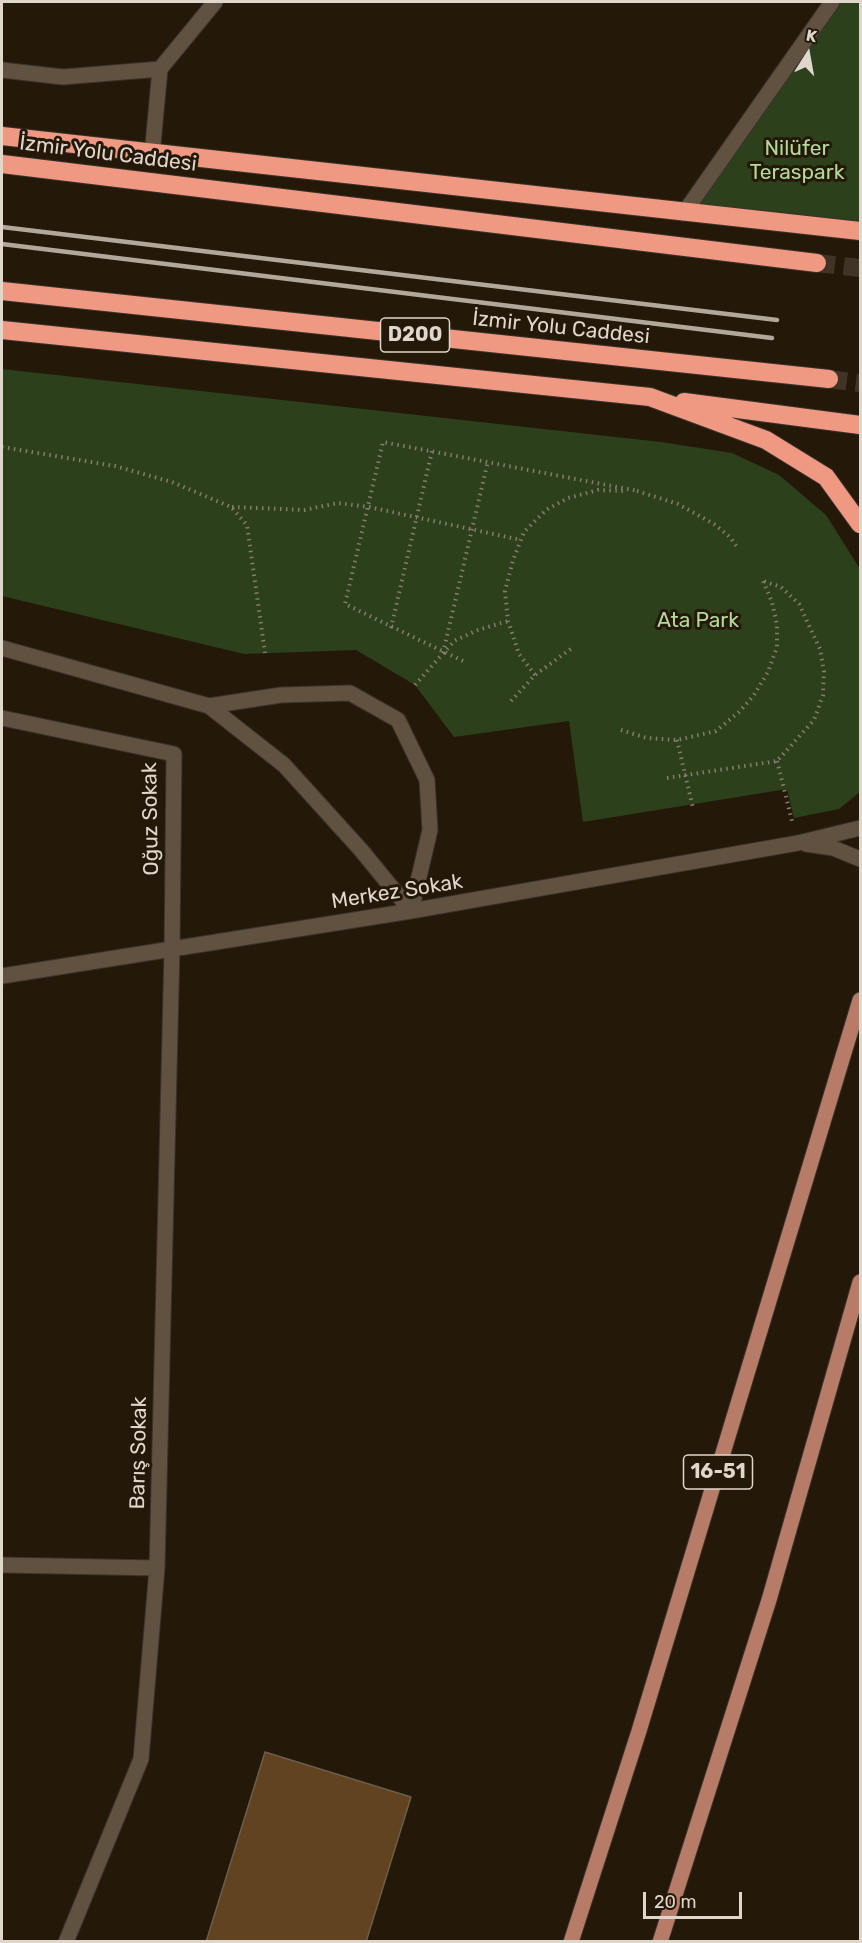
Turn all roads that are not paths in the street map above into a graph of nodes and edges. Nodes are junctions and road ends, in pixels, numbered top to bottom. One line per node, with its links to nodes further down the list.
1 (215, 2): 3 (street)
2 (832, 2): 8 (street)
3 (160, 69): 4 (street); 6 (street)
4 (2, 70)
5 (2, 136): 6 (highway)
6 (152, 155): 8 (highway)
7 (2, 164): 12 (highway, İzmir Yolu Caddesi)
8 (684, 213): 10 (highway)
9 (861, 220): 10 (highway)
10 (841, 229): 11 (highway)
11 (861, 231)
12 (818, 263)
13 (2, 291): 15 (highway, İzmir Yolu Caddesi / D200)
14 (2, 330): 16 (highway)
15 (829, 379)
16 (650, 397): 17 (highway); 18 (highway)
17 (861, 425)
18 (861, 524)
19 (2, 648): 20 (street)
20 (209, 706): 25 (street); 25 (street)
21 (2, 718): 26 (street, Oğuz Sokak)
22 (861, 828): 23 (street)
23 (798, 843): 24 (street); 25 (street, Merkez Sokak)
24 (861, 859)
25 (411, 911): 26 (street, Merkez Sokak)
26 (172, 949): 27 (street, Merkez Sokak); 31 (street, Barış Sokak)
27 (2, 976)
28 (861, 1000): 33 (main road, 16-51)
29 (861, 1282): 34 (main road)
30 (2, 1565): 31 (street)
31 (158, 1568): 32 (street, Barış Sokak)
32 (66, 1941)
33 (571, 1941)
34 (660, 1941)

